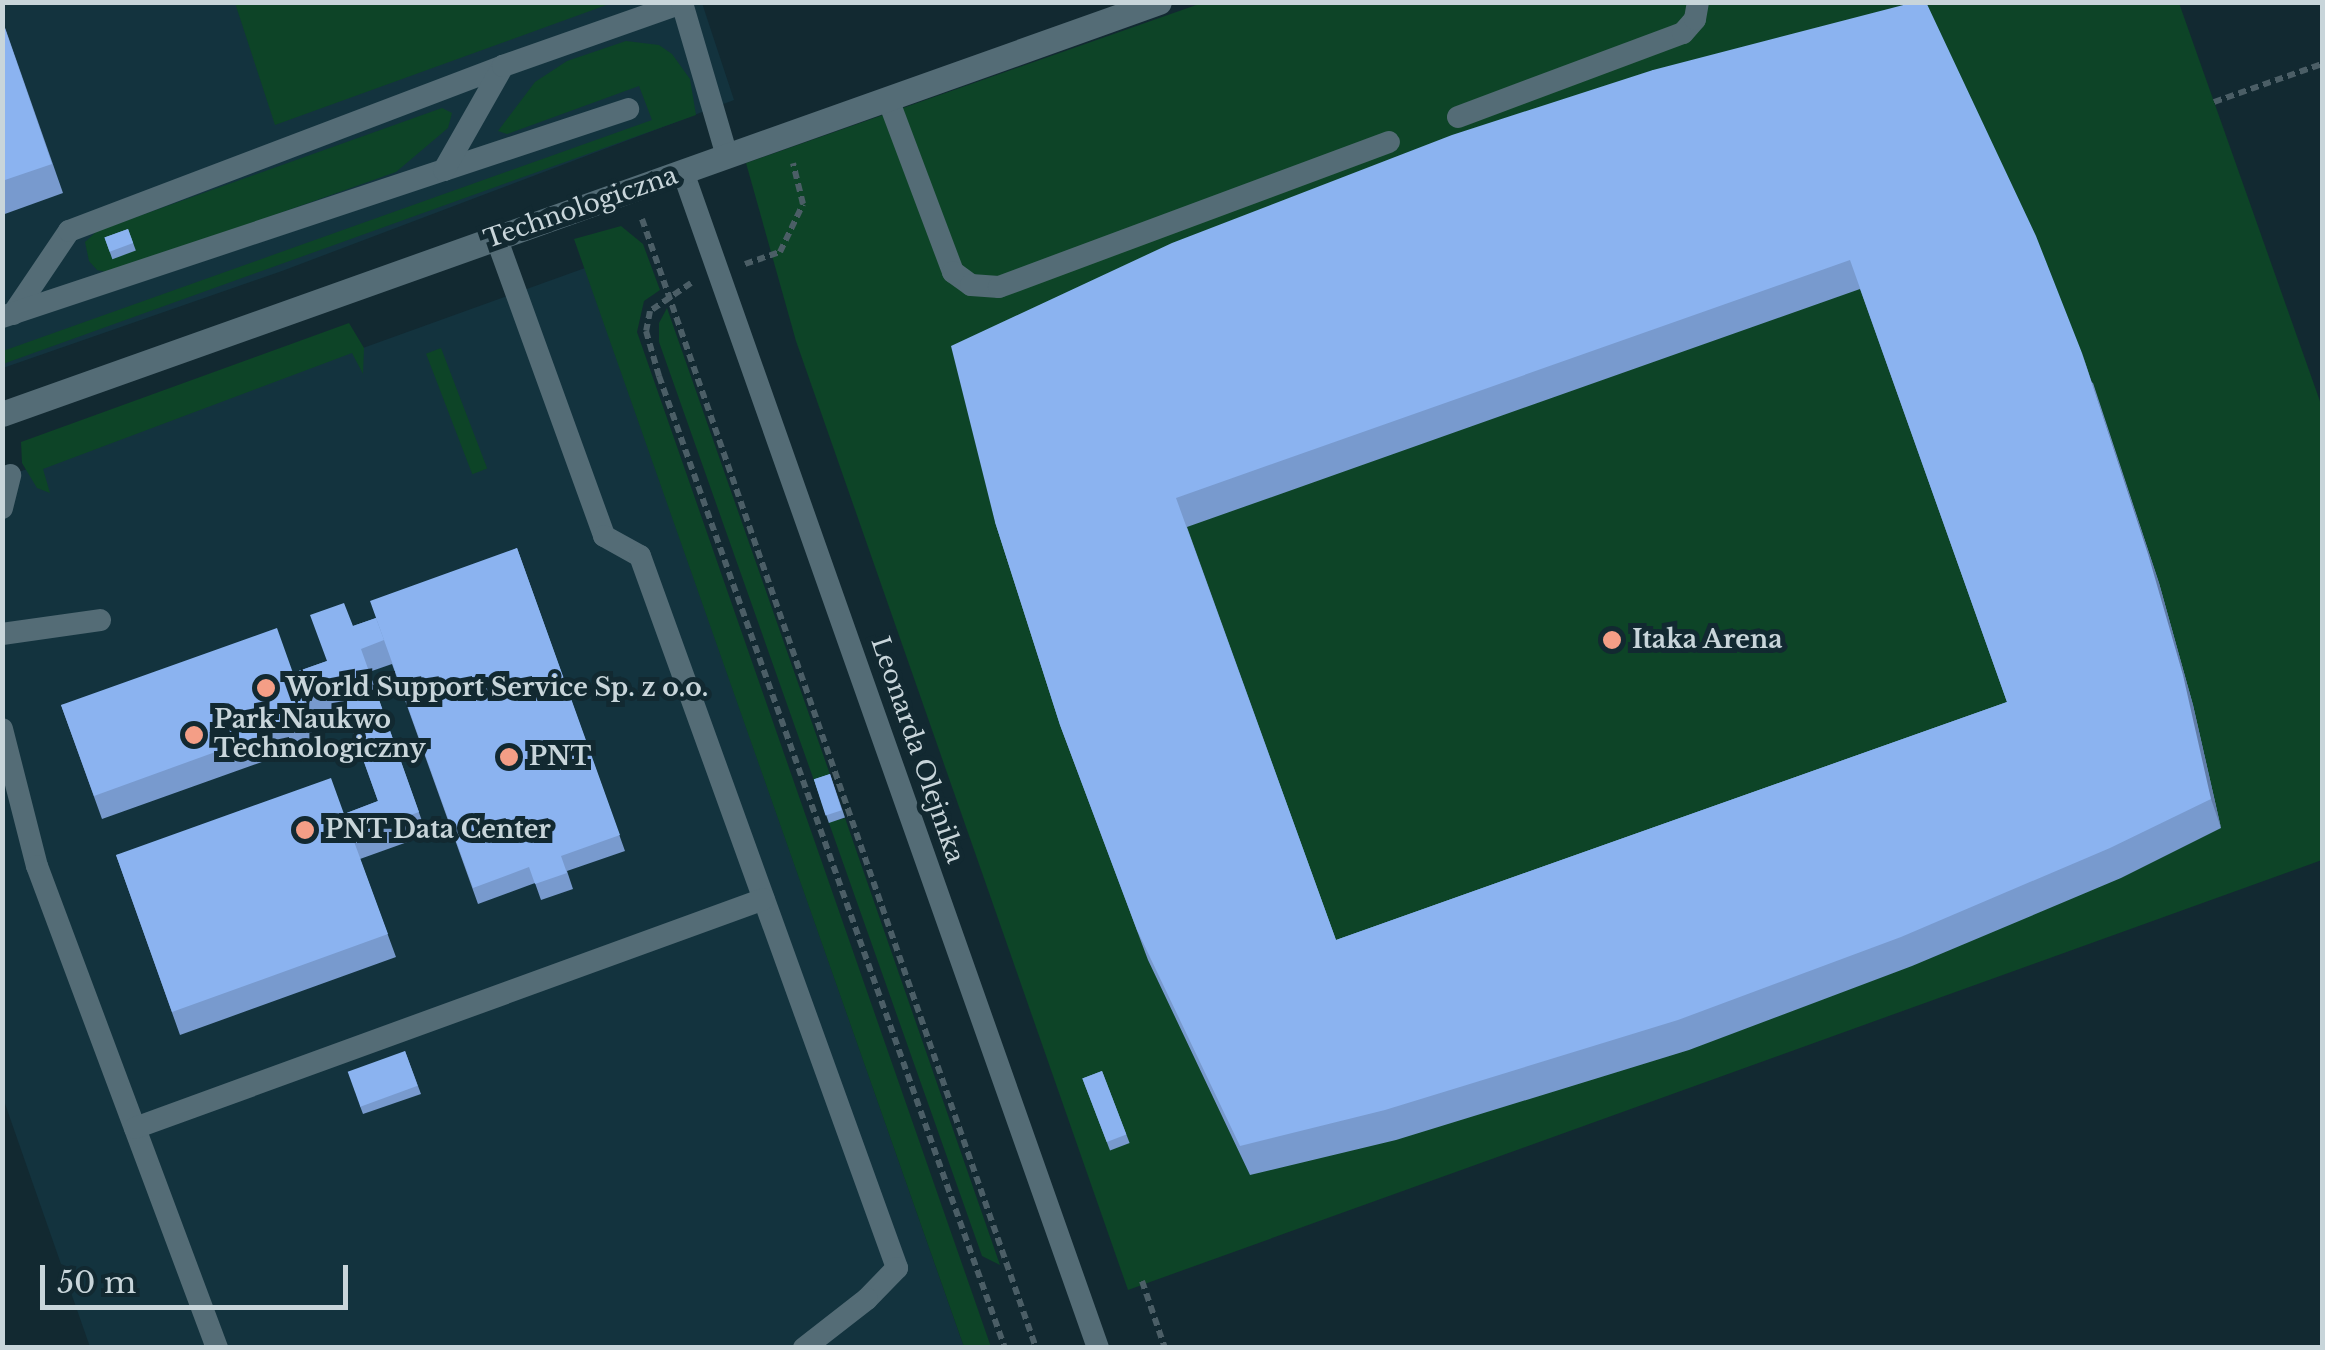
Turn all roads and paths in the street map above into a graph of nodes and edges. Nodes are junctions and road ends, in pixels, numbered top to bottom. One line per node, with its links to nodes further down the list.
1 (1159, 2): 6 (street, Technologiczna)
2 (1720, 2): 3 (lane)
3 (1696, 11): 9 (lane)
4 (2322, 64): 7 (path)
5 (503, 66): 11 (lane); 13 (lane); 20 (lane)
6 (888, 100): 10 (lane); 11 (street, Technologiczna)
7 (2214, 102)
8 (628, 110): 13 (lane)
9 (1458, 116)
10 (1389, 142)
11 (727, 156): 14 (street, Technologiczna)
12 (794, 166): 17 (path)
13 (444, 170): 20 (lane)
14 (683, 172): 16 (street, Technologiczna); 34 (lane, Leonarda Olejnika)
15 (640, 213): 19 (path)
16 (496, 237): 21 (street, Technologiczna); 27 (lane)
17 (737, 266)
18 (699, 280): 19 (path)
19 (668, 294): 32 (path); 33 (path)
20 (8, 316)
21 (2, 414)
22 (10, 475): 23 (lane)
23 (2, 508)
24 (100, 620): 25 (lane)
25 (2, 634)
26 (2, 729): 28 (lane)
27 (764, 899): 28 (lane); 31 (lane)
28 (135, 1128): 30 (lane)
29 (1142, 1281): 35 (path)
30 (217, 1348)
31 (804, 1348)
32 (1005, 1348)
33 (1036, 1348)
34 (1098, 1348)
35 (1165, 1348)

